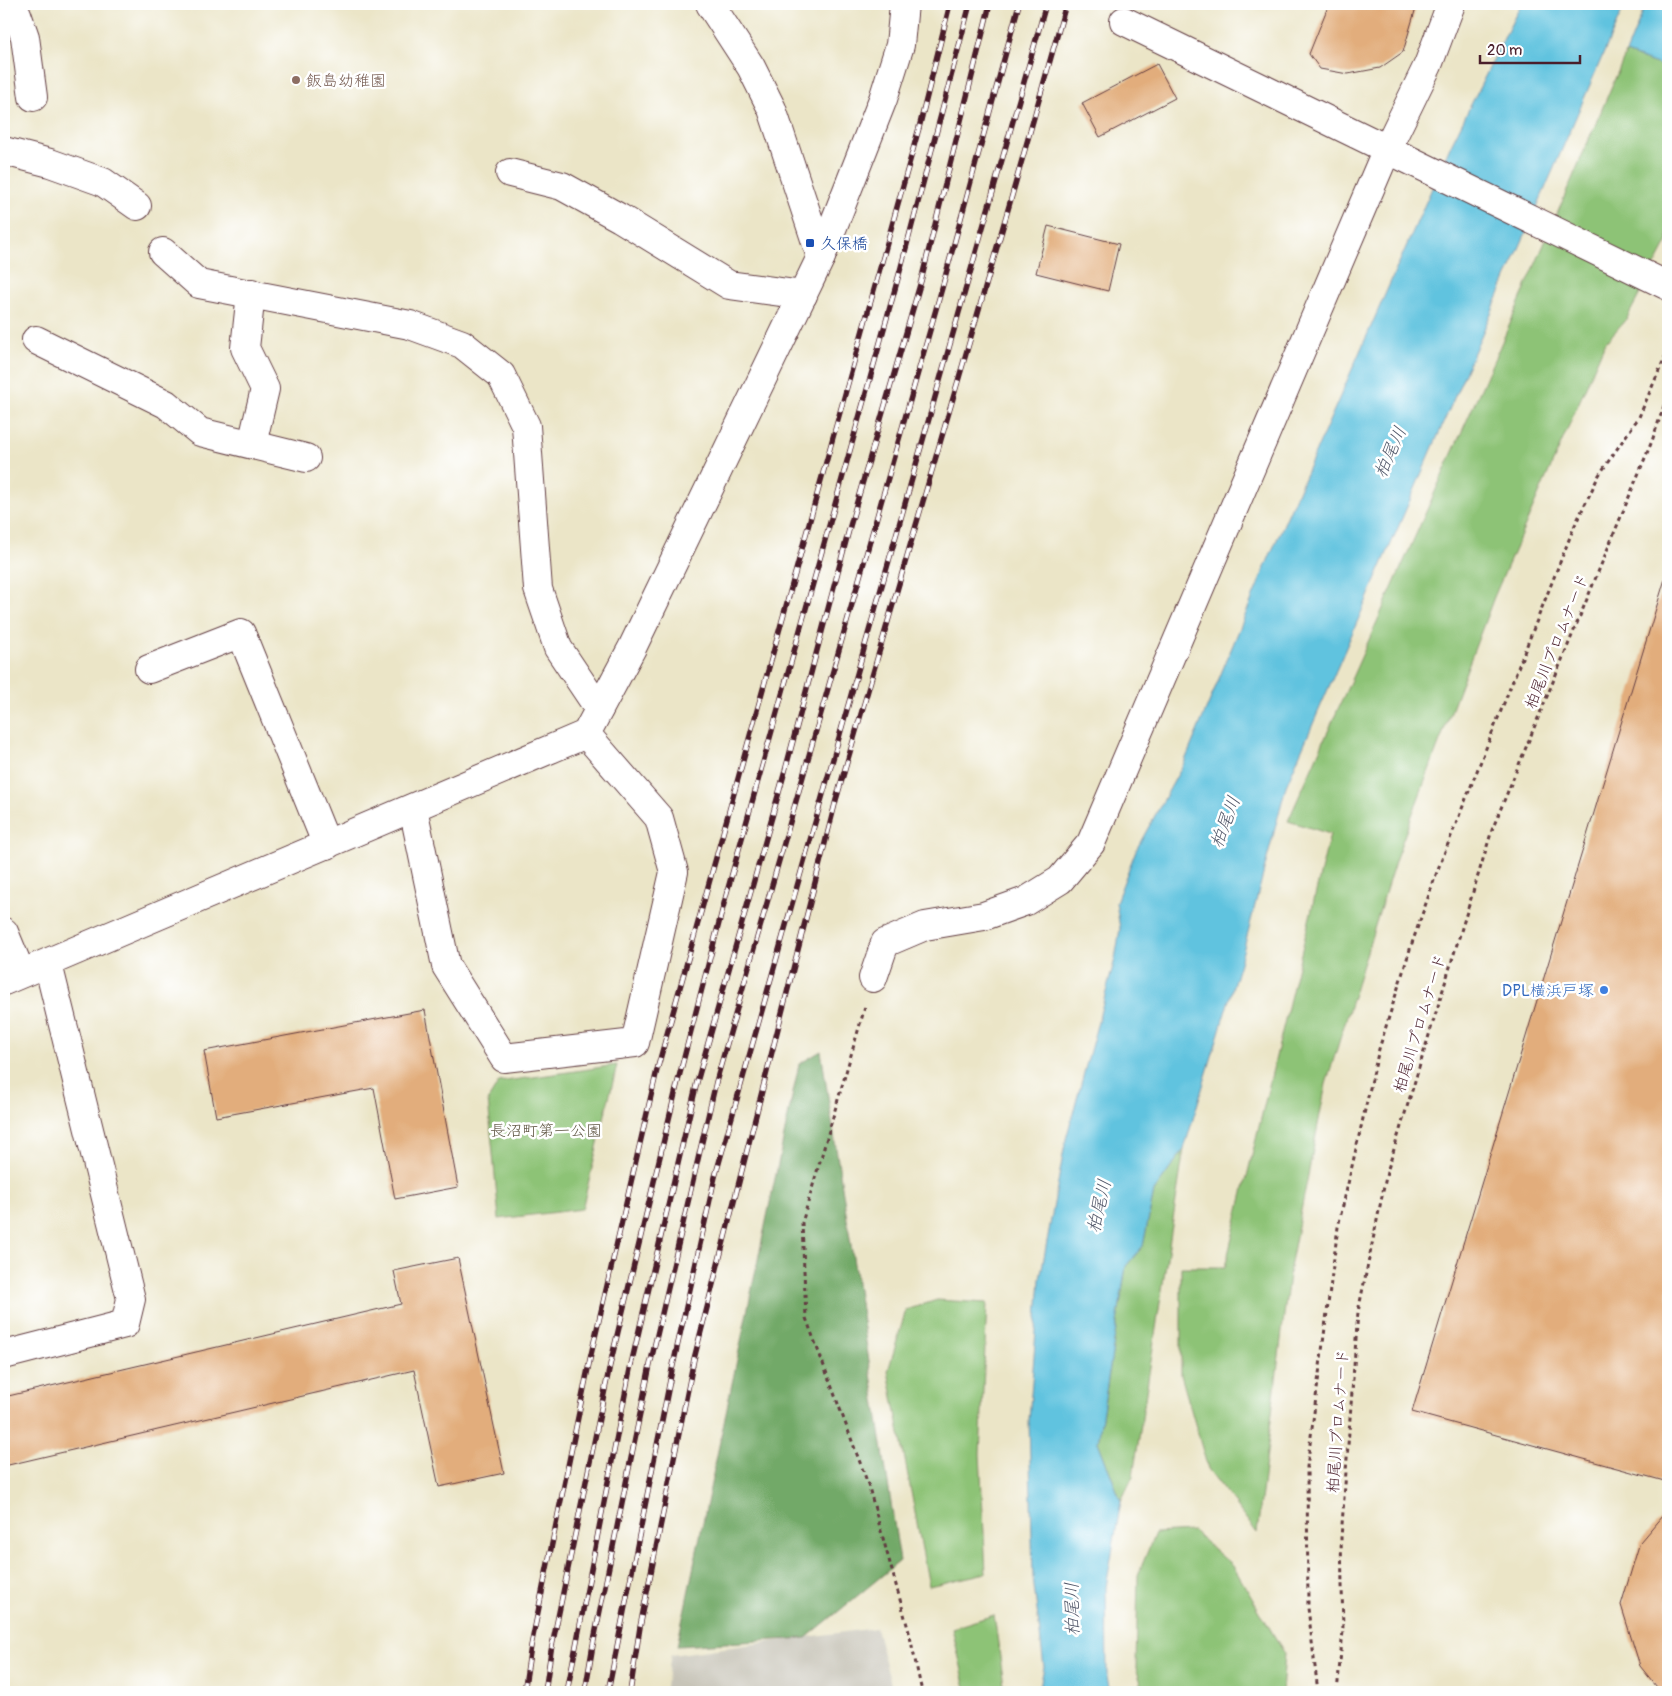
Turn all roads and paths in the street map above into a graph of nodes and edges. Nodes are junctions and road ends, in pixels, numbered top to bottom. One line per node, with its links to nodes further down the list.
1 (710, 4): 12 (street)
2 (904, 4): 12 (street)
3 (1451, 4): 8 (street)
4 (13, 12): 6 (street)
5 (1124, 21): 8 (street)
6 (33, 97)
7 (4, 151): 10 (street)
8 (1399, 155): 13 (street); 29 (street)
9 (510, 173): 15 (street)
10 (136, 206)
11 (162, 252): 14 (street)
12 (822, 257): 15 (street)
13 (1661, 283)
14 (251, 293): 19 (street); 22 (street)
15 (803, 295): 22 (street)
16 (36, 340): 19 (street)
17 (1668, 350): 32 (path)
18 (1668, 394): 33 (path, 柏尾川プロムナード)
19 (252, 444): 20 (street)
20 (306, 458)
21 (149, 669): 25 (street)
22 (600, 709): 23 (street)
23 (586, 734): 24 (street); 24 (street)
24 (413, 808): 25 (street)
25 (327, 845): 27 (street)
26 (4, 932): 28 (street)
27 (48, 964): 28 (street); 30 (street)
28 (12, 977)
29 (873, 978): 31 (path)
30 (4, 1355)
31 (922, 1692)
32 (1318, 1692)
33 (1337, 1692)

